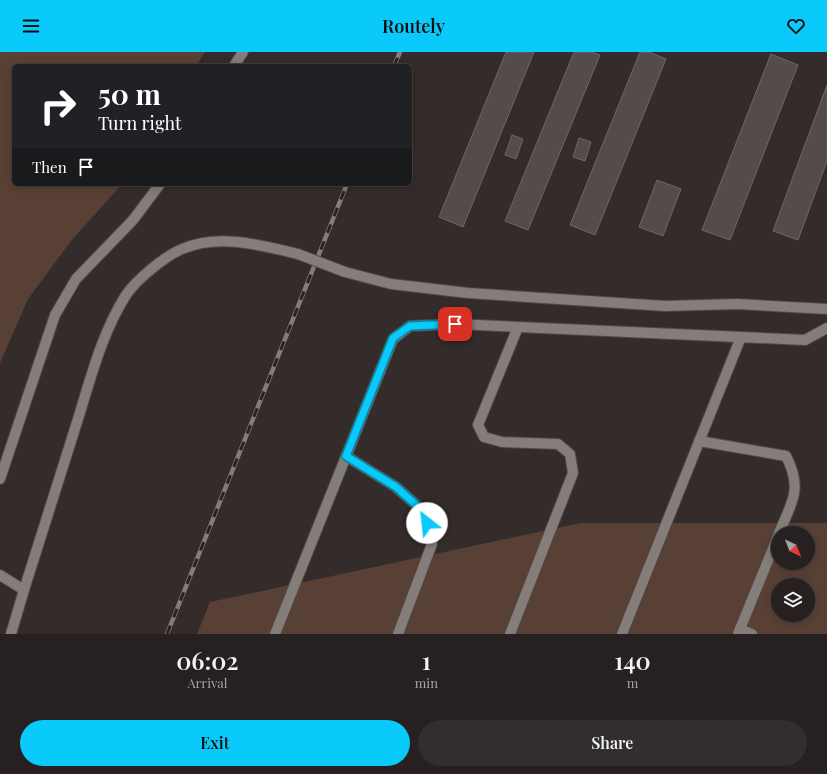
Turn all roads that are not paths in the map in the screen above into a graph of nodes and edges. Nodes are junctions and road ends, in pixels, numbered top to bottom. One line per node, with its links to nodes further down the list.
1 (243, 52): 2 (street)
2 (235, 64)
3 (158, 186): 10 (street)
4 (827, 309): 14 (street, bridge)
5 (518, 327): 7 (street); 9 (street); 19 (street)
6 (827, 328): 7 (street)
7 (741, 337): 8 (street)
8 (699, 441): 11 (street); 20 (street)
9 (346, 456): 17 (street); 18 (street)
10 (0, 479)
11 (782, 526)
12 (771, 554): 15 (street)
13 (0, 575): 14 (street)
14 (24, 590): 16 (street)
15 (739, 632): 21 (street)
16 (12, 634)
17 (275, 634)
18 (398, 634)
19 (510, 634)
20 (622, 634)
21 (752, 634)

